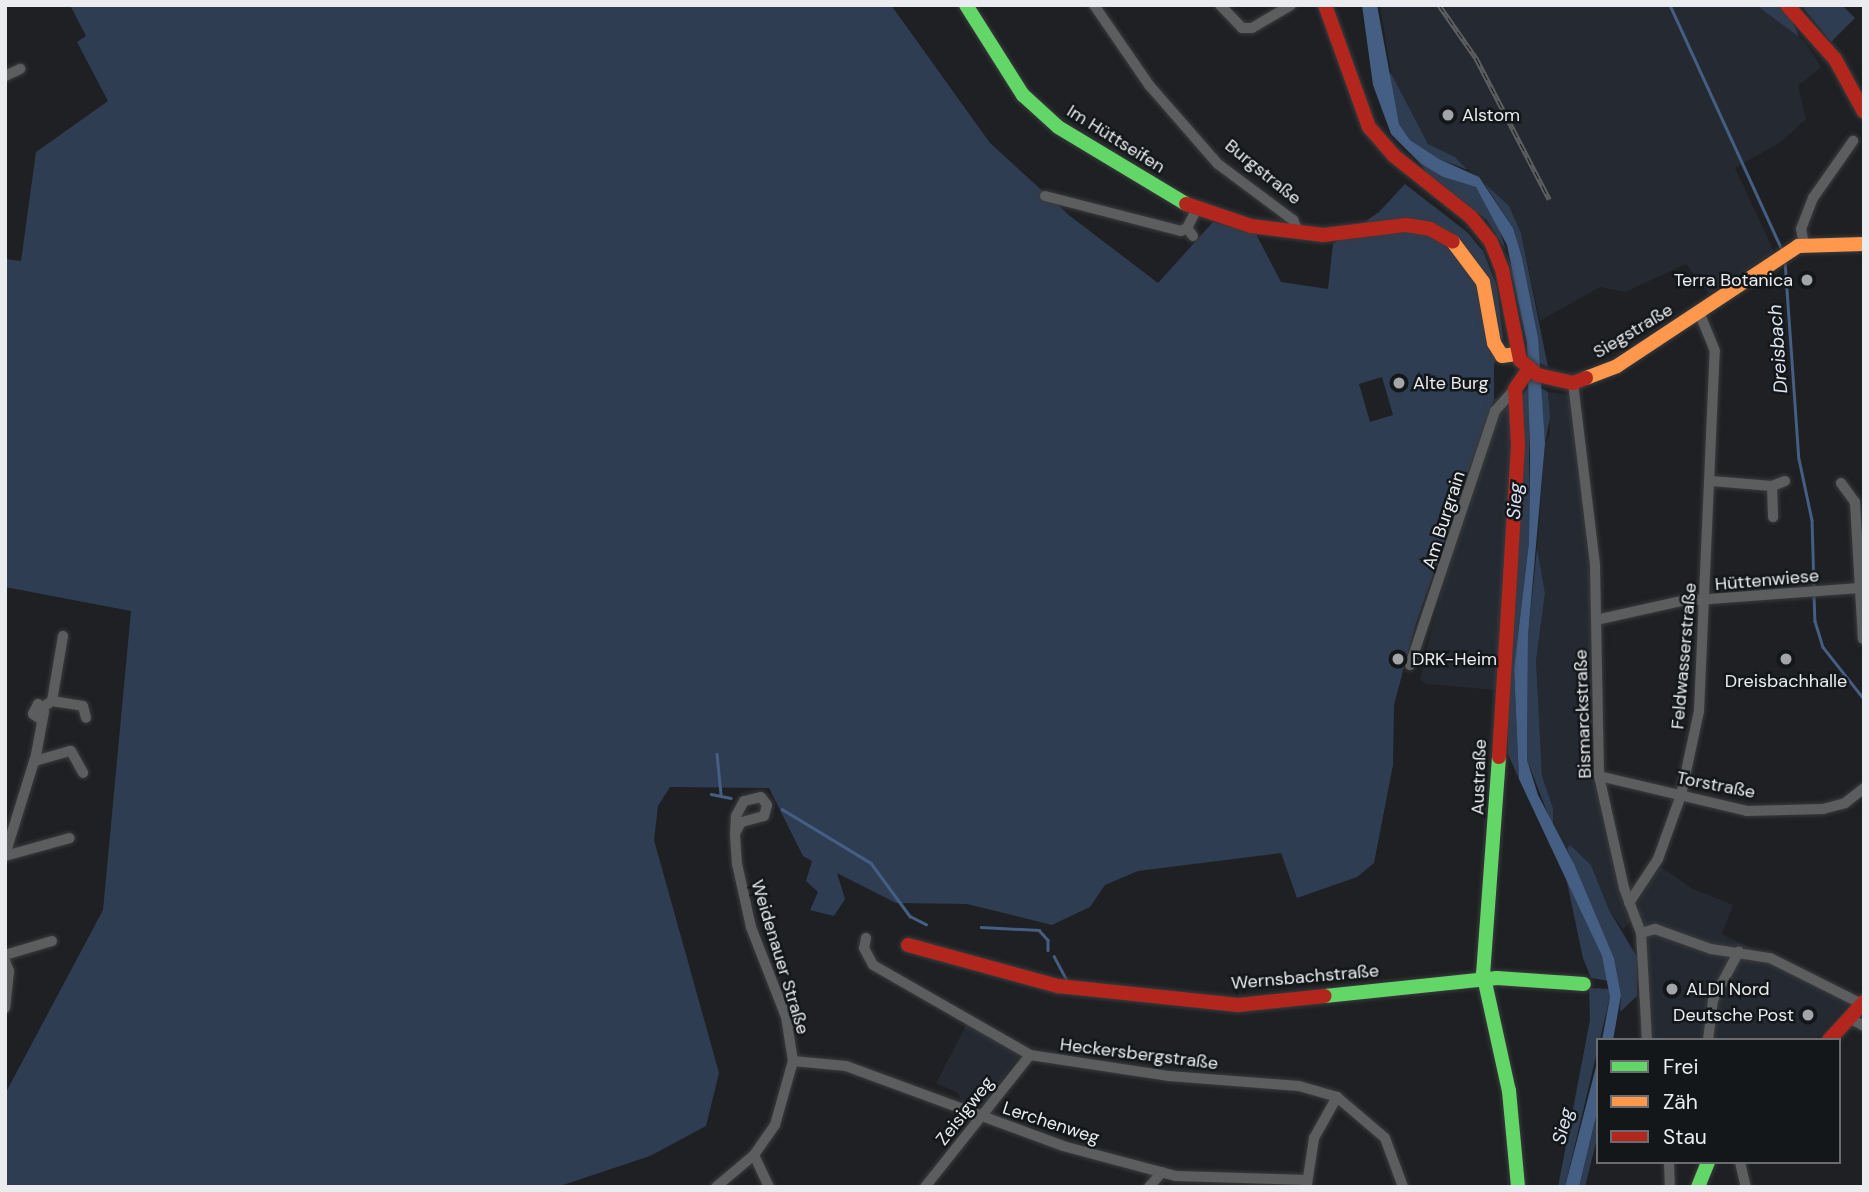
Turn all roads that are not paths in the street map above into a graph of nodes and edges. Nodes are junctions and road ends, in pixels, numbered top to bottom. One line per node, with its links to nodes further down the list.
1 (966, 5): 12 (street, Im Hüttseifen)
2 (1094, 5): 13 (street, Burgstraße)
3 (1220, 5): 4 (street)
4 (1291, 5)
5 (1325, 5): 19 (street)
6 (1787, 5): 9 (street)
7 (20, 69): 8 (street)
8 (5, 76)
9 (1864, 112)
10 (1853, 141): 16 (street)
11 (1045, 197): 12 (street)
12 (1196, 210): 13 (street, Im Hüttseifen)
13 (1298, 230): 19 (street, Burgstraße)
14 (1864, 235): 15 (street, Siegstraße)
15 (1836, 242): 16 (street, Siegstraße); 17 (street, Siegstraße)
16 (1804, 244): 18 (street, Siegstraße)
17 (1864, 244)
18 (1699, 312): 20 (street, Siegstraße); 21 (street, Feldwasserstraße)
19 (1520, 370): 20 (street); 31 (street, Am Burgrain); 50 (street, Austraße)
20 (1573, 383): 28 (street, Bismarckstraße)
21 (1711, 481): 24 (street); 27 (street, Feldwasserstraße)
22 (1784, 481): 24 (street)
23 (1841, 483): 26 (street)
24 (1772, 486): 25 (street)
25 (1773, 517)
26 (1860, 588): 27 (street, Hüttenwiese); 30 (street)
27 (1706, 601): 28 (street, Hüttenwiese); 38 (street, Feldwasserstraße)
28 (1596, 620): 36 (street, Bismarckstraße)
29 (63, 636): 32 (street)
30 (1863, 639)
31 (1410, 665)
32 (47, 704): 33 (street); 34 (street)
33 (86, 718)
34 (35, 761): 35 (street); 41 (street)
35 (83, 773)
36 (1599, 776): 38 (street, Torstraße); 42 (street, Bismarckstraße)
37 (1864, 788): 38 (street, Torstraße)
38 (1681, 795): 42 (street, Feldwasserstraße)
39 (734, 834): 59 (street, Weidenauer Straße)
40 (70, 838): 41 (street)
41 (5, 855)
42 (1629, 903): 43 (street, Bismarckstraße)
43 (1641, 933): 47 (street); 55 (street, Bismarckstraße)
44 (866, 938): 58 (street, Heckersbergstraße)
45 (52, 941): 48 (street)
46 (908, 945): 50 (street, Wernsbachstraße)
47 (1740, 951): 52 (street); 56 (street)
48 (5, 955)
49 (5, 961): 53 (street)
50 (1484, 981): 51 (street, Wernsbachstraße); 73 (street, Austraße)
51 (1584, 984)
52 (1863, 1003): 54 (street)
53 (5, 1008)
54 (1857, 1023): 57 (street)
55 (1647, 1038)
56 (1708, 1038)
57 (1832, 1038)
58 (1030, 1055): 60 (street, Heckersbergstraße); 61 (street, Zeisigweg)
59 (793, 1061): 61 (street, Lerchenweg); 62 (street, Weidenauer Straße)
60 (1337, 1097): 67 (street); 72 (street, Heckersbergstraße)
61 (980, 1117): 66 (street, Lerchenweg); 70 (street, Zeisigweg)
62 (754, 1155): 68 (street, Weidenauer Straße); 69 (street)
63 (1670, 1164): 74 (street)
64 (1707, 1164): 75 (street)
65 (1740, 1164): 76 (street)
66 (1162, 1172): 67 (street, Lerchenweg); 71 (street)
67 (1307, 1184)
68 (716, 1187)
69 (769, 1187)
70 (925, 1187)
71 (1149, 1187)
72 (1403, 1187)
73 (1518, 1187)
74 (1670, 1187)
75 (1698, 1187)
76 (1746, 1187)

